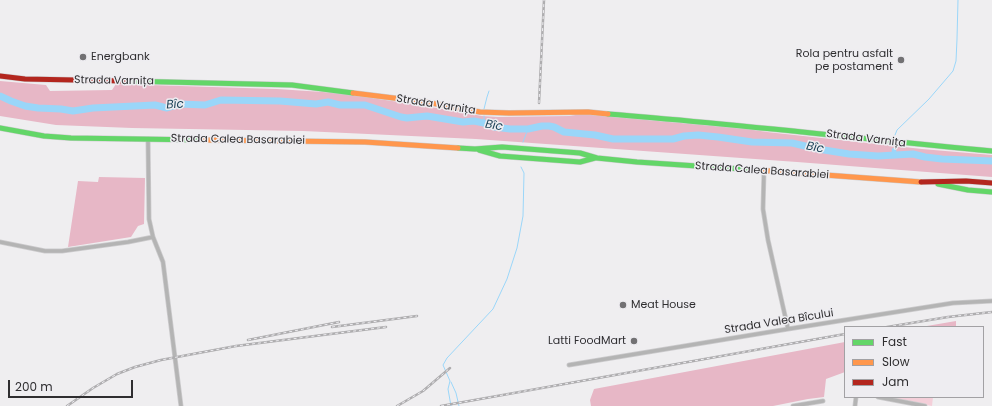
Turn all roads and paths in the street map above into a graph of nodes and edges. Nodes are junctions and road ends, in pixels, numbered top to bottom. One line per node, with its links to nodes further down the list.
1 (0, 76): 6 (main road, Strada Varnița)
2 (0, 128): 3 (main road, Strada Calea Basarabiei)
3 (148, 139): 5 (main road, Strada Calea Basarabiei); 15 (street)
4 (502, 146): 5 (main road, Strada Calea Basarabiei); 7 (main road, Strada Calea Basarabiei); 8 (main road)
5 (475, 149): 8 (main road, Strada Calea Basarabiei)
6 (992, 150)
7 (563, 151): 9 (main road, Strada Calea Basarabiei); 10 (main road)
8 (500, 156): 10 (main road, Strada Calea Basarabiei)
9 (597, 158): 10 (main road, Strada Calea Basarabiei); 11 (main road, Strada Calea Basarabiei)
10 (561, 160)
11 (764, 171): 12 (main road, Strada Calea Basarabiei); 18 (street)
12 (928, 182): 13 (main road, Strada Calea Basarabiei); 14 (main road, Strada Calea Basarabiei)
13 (992, 183)
14 (992, 192)
15 (153, 237): 16 (street); 22 (street)
16 (0, 242)
17 (992, 301): 18 (street, Strada Valea Bîcului)
18 (788, 329): 19 (street, Strada Valea Bîcului)
19 (570, 365)
20 (883, 398): 24 (street)
21 (822, 401): 23 (street)
22 (181, 406)
23 (793, 406)
24 (925, 406)

